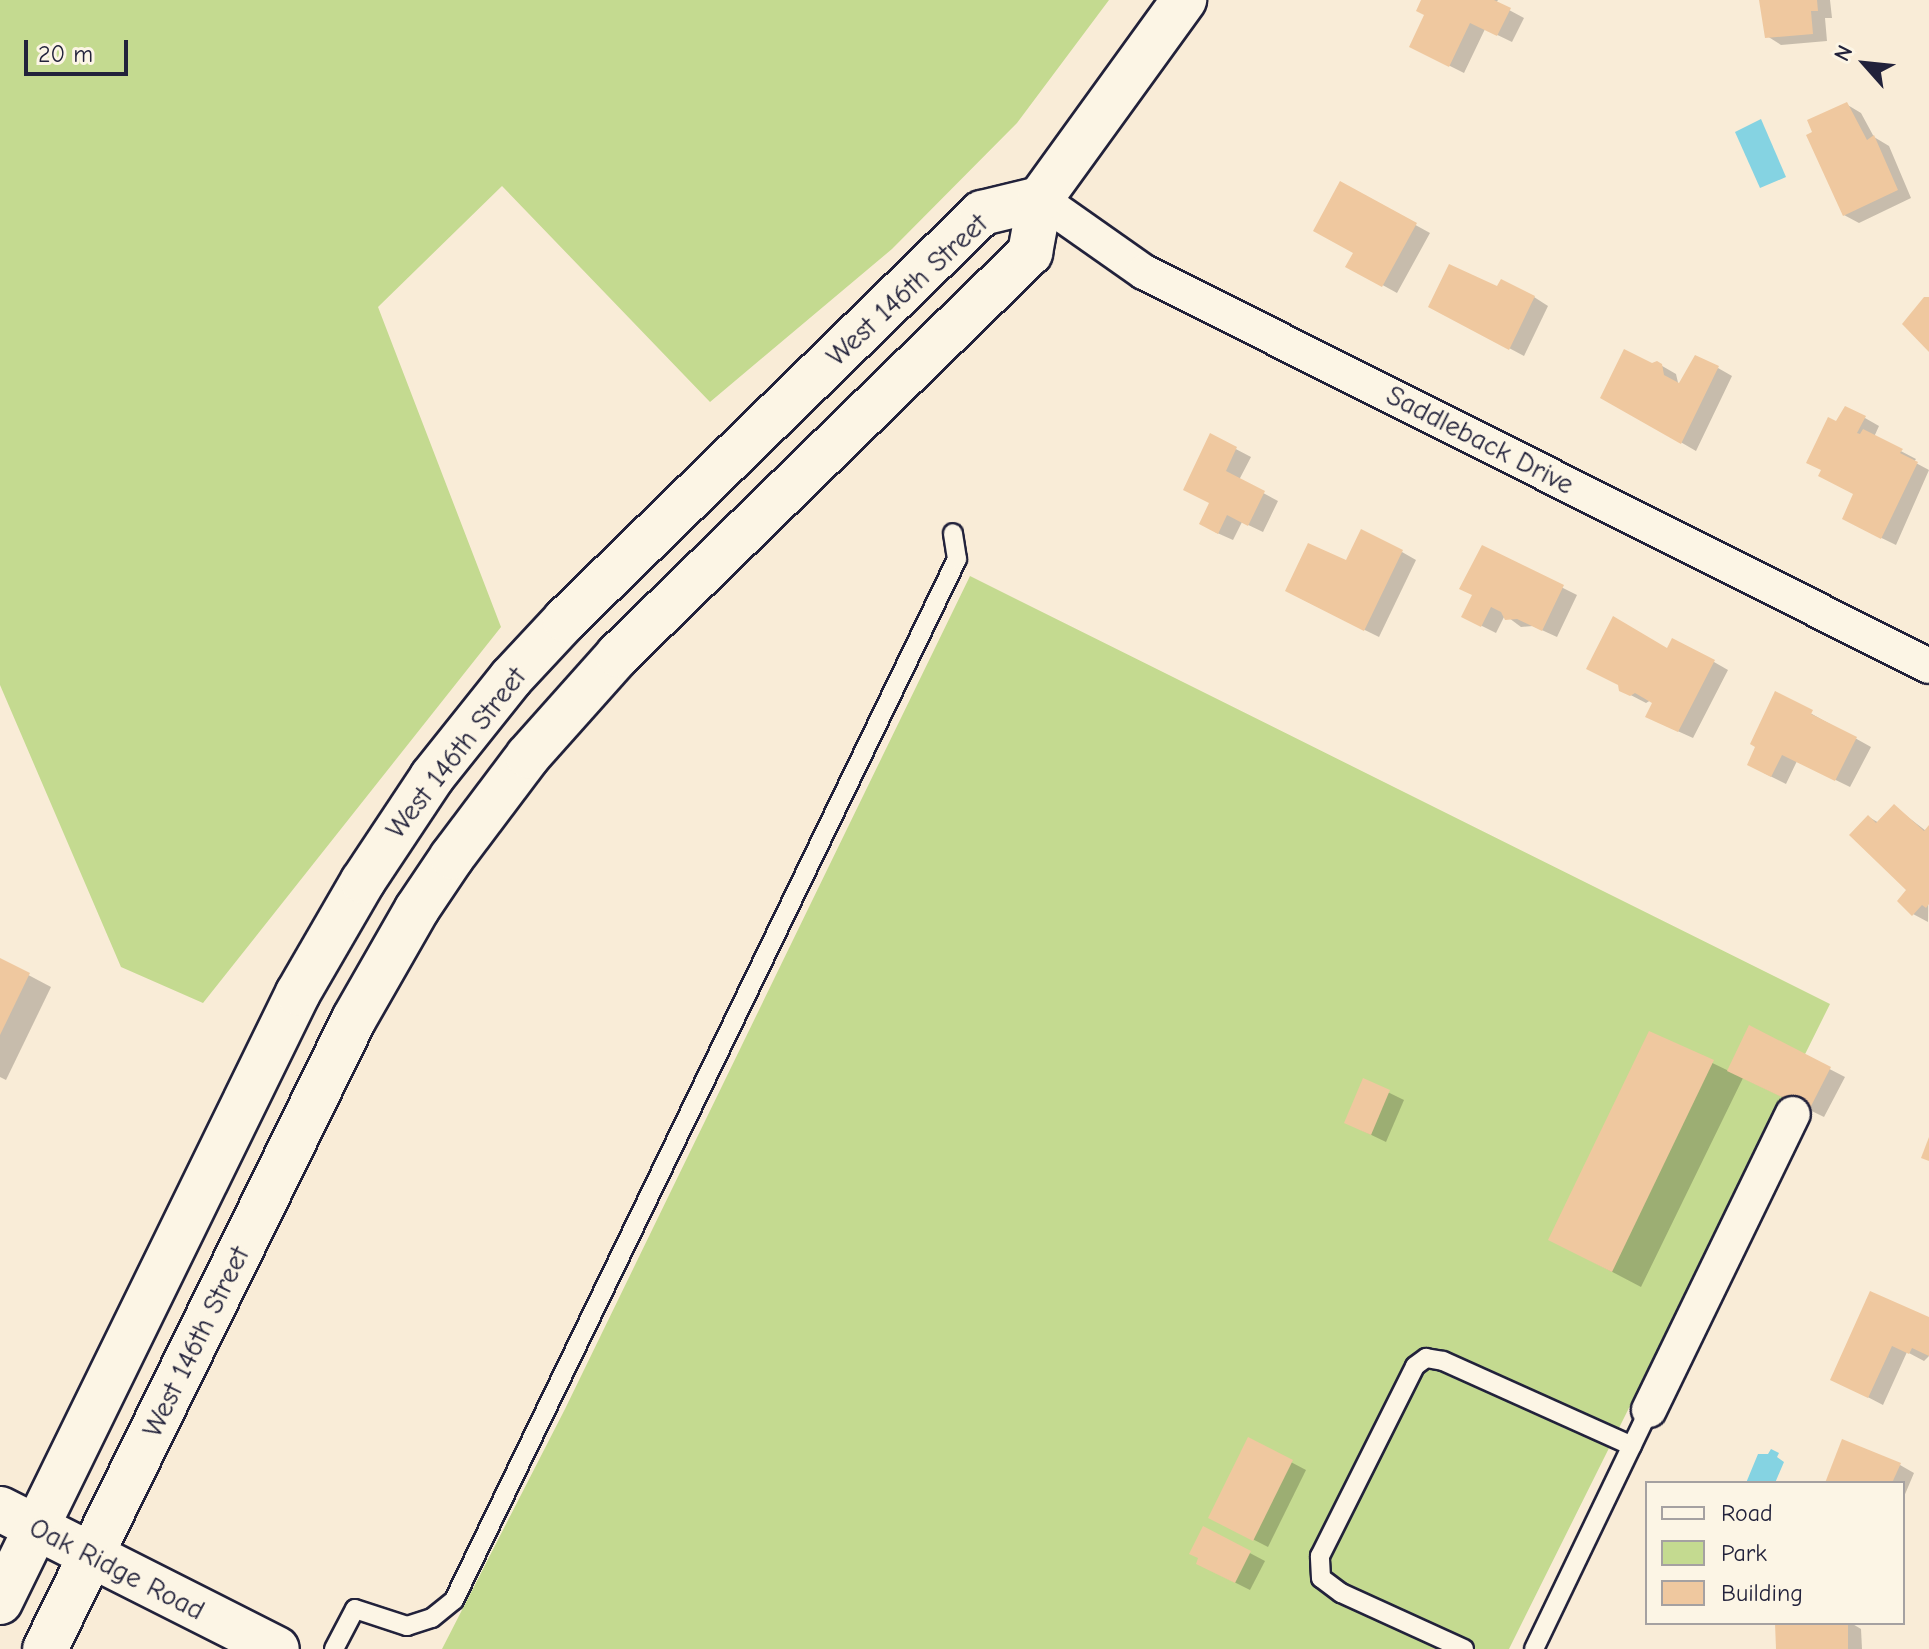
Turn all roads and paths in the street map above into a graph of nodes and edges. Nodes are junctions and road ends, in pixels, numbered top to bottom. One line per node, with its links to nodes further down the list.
1 (1184, 0): 2 (main road)
2 (1040, 199): 4 (street, Saddleback Drive); 8 (main road, West 146th Street); 9 (main road, West 146th Street)
3 (953, 533): 13 (lane)
4 (1929, 666)
5 (1793, 1114): 6 (street)
6 (1649, 1410): 7 (lane)
7 (1632, 1446): 14 (lane); 15 (lane)
8 (19, 1519): 9 (main road, Oak Ridge Road); 10 (main road, West 146th Street)
9 (91, 1556): 11 (main road, West 146th Street); 12 (main road, Oak Ridge Road)
10 (0, 1602)
11 (45, 1649)
12 (277, 1649)
13 (334, 1649)
14 (1464, 1649)
15 (1534, 1649)

